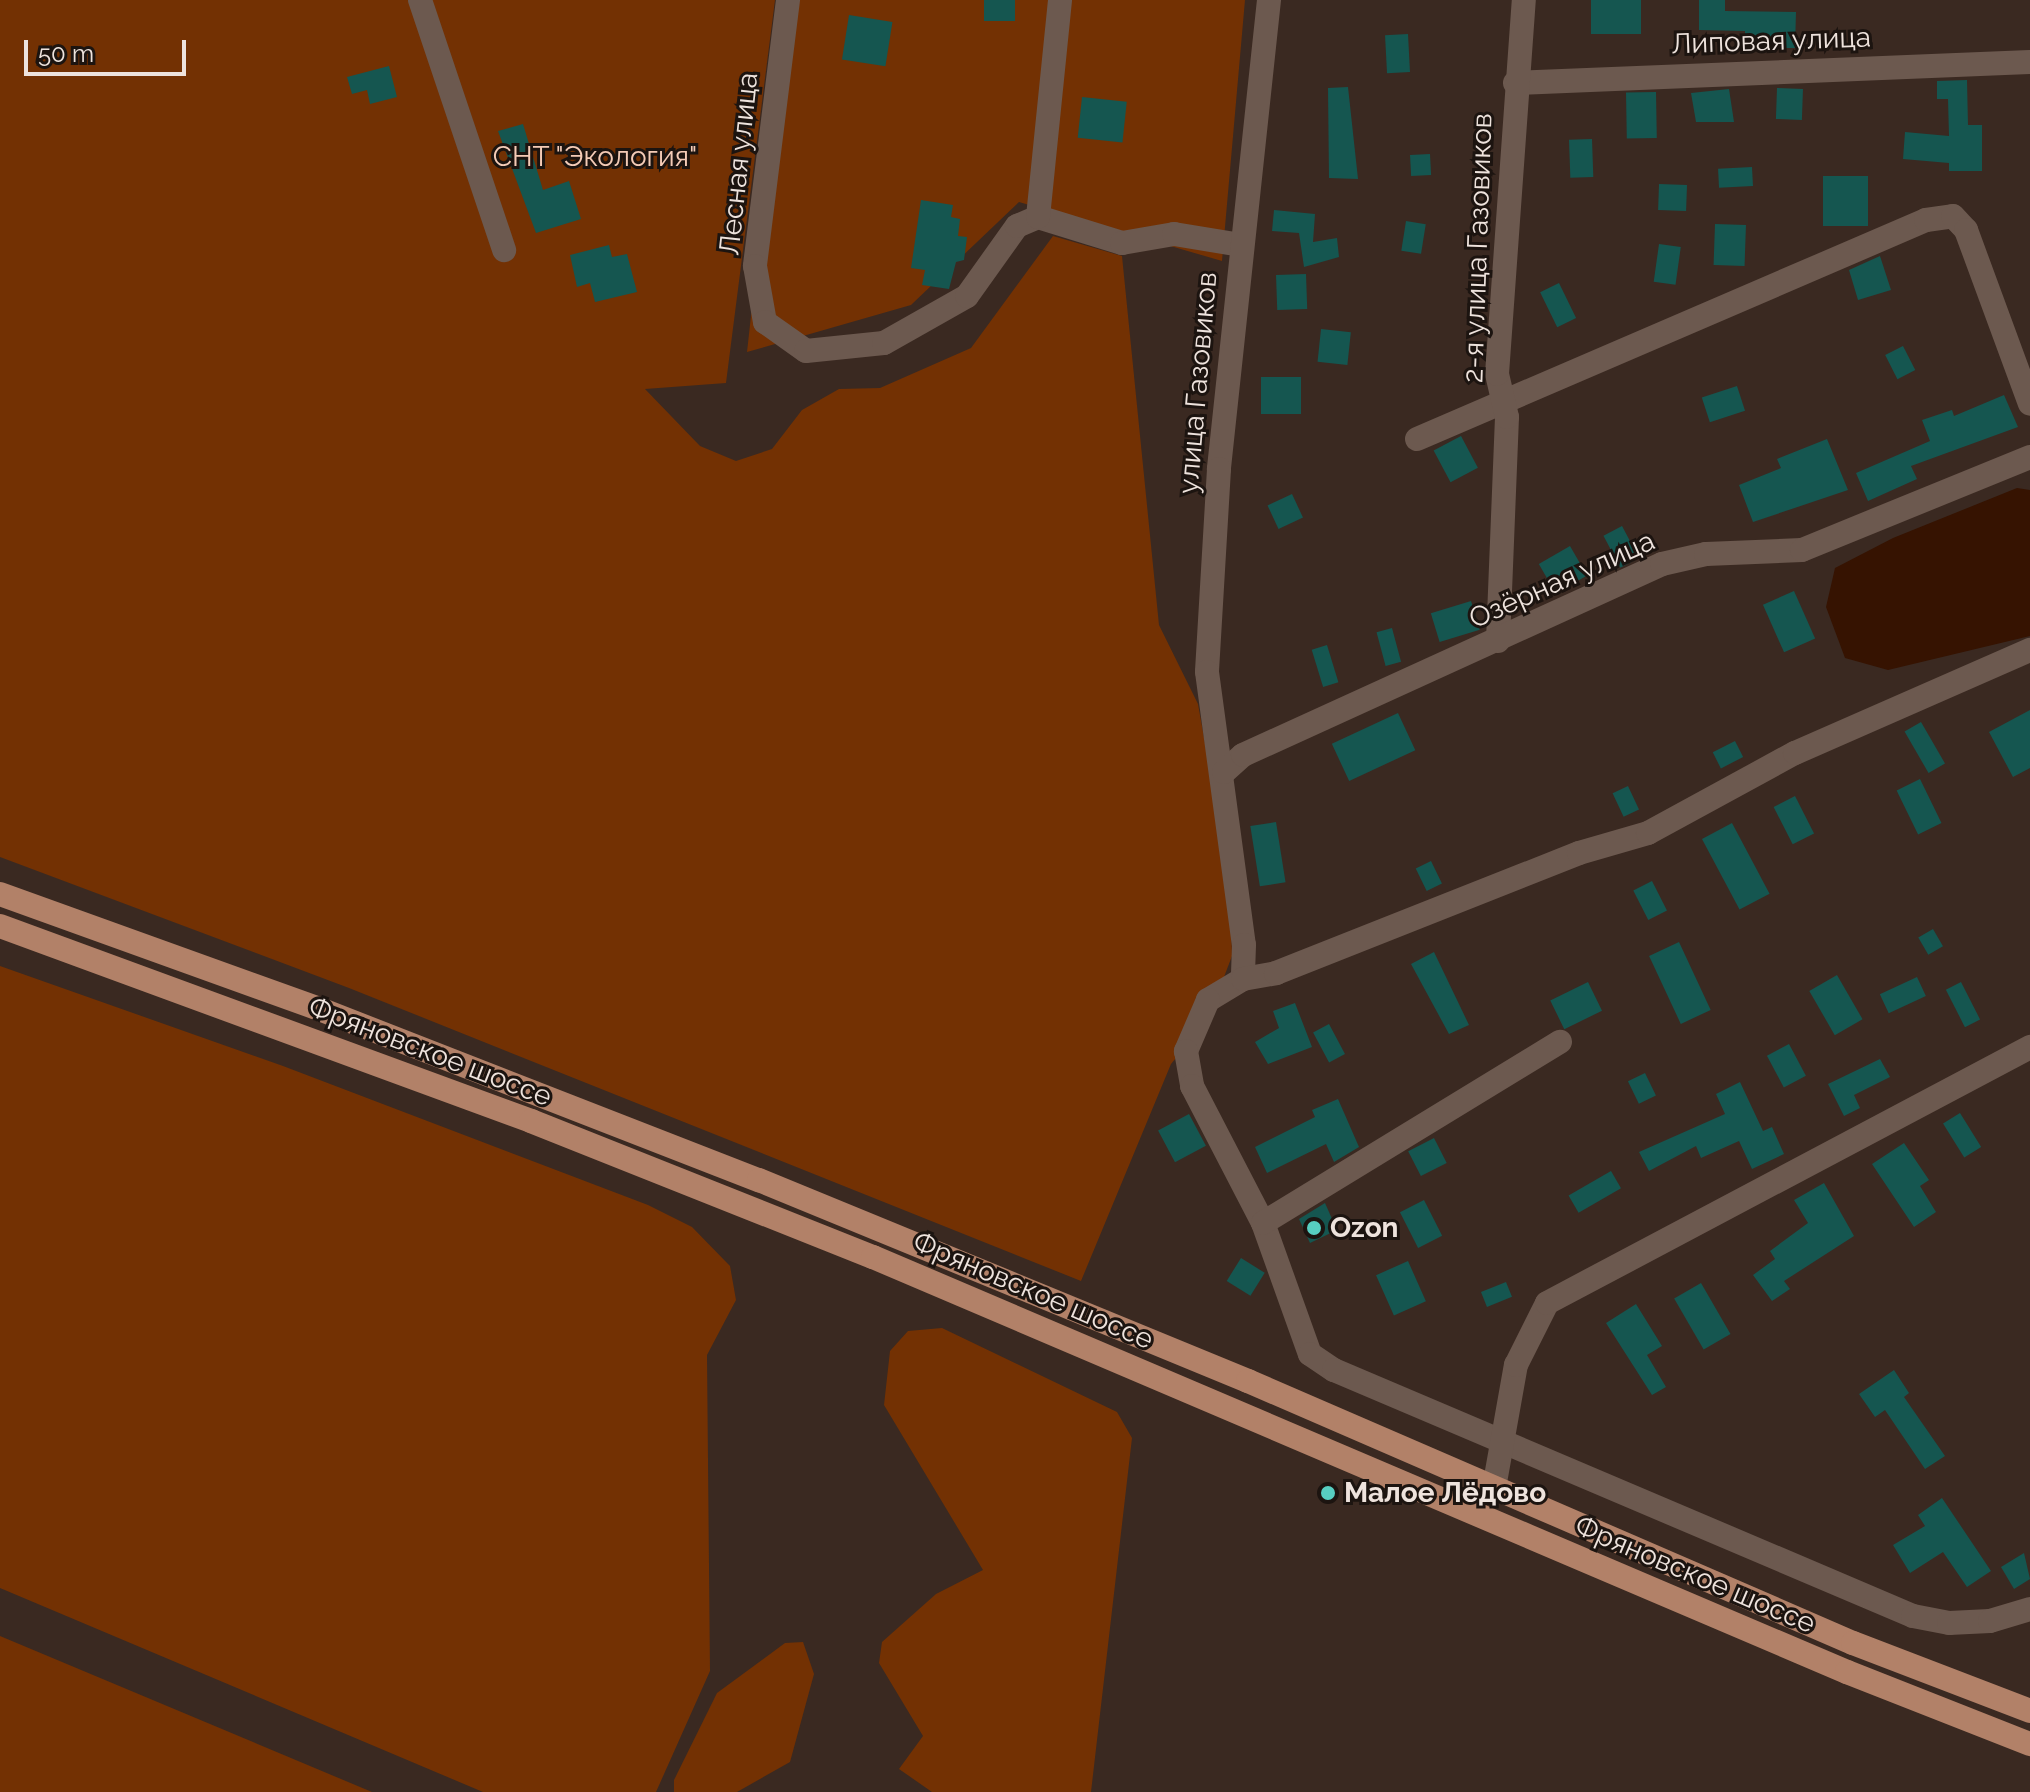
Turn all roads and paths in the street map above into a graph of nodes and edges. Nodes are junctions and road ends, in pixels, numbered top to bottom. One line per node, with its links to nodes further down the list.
1 (420, 0): 10 (street)
2 (788, 0): 8 (street, Лесная улица)
3 (1060, 0): 8 (street)
4 (1269, 0): 9 (street, улица Газовиков)
5 (1524, 0): 7 (street, 2-я улица Газовиков)
6 (2030, 62): 7 (street, Липовая улица)
7 (1515, 83): 11 (street, 2-я улица Газовиков)
8 (1038, 217): 9 (street)
9 (1241, 245): 17 (street, улица Газовиков)
10 (504, 250)
11 (1502, 400): 12 (street); 13 (street); 15 (street, 2-я улица Газовиков)
12 (2030, 404)
13 (1417, 439)
14 (2030, 457): 15 (street, Озёрная улица)
15 (1498, 641): 17 (street, Озёрная улица)
16 (2030, 650): 20 (street)
17 (1224, 772): 20 (street, улица Газовиков)
18 (0, 894): 25 (main road, Фряновское шоссе)
19 (0, 926): 28 (main road, Фряновское шоссе)
20 (1243, 979): 23 (street)
21 (1560, 1042): 23 (street)
22 (2030, 1047): 24 (street)
23 (1263, 1223): 24 (street)
24 (1502, 1441): 25 (street); 26 (street)
25 (1494, 1488): 27 (main road, Фряновское шоссе)
26 (2030, 1609)
27 (2030, 1711)
28 (2030, 1744)

